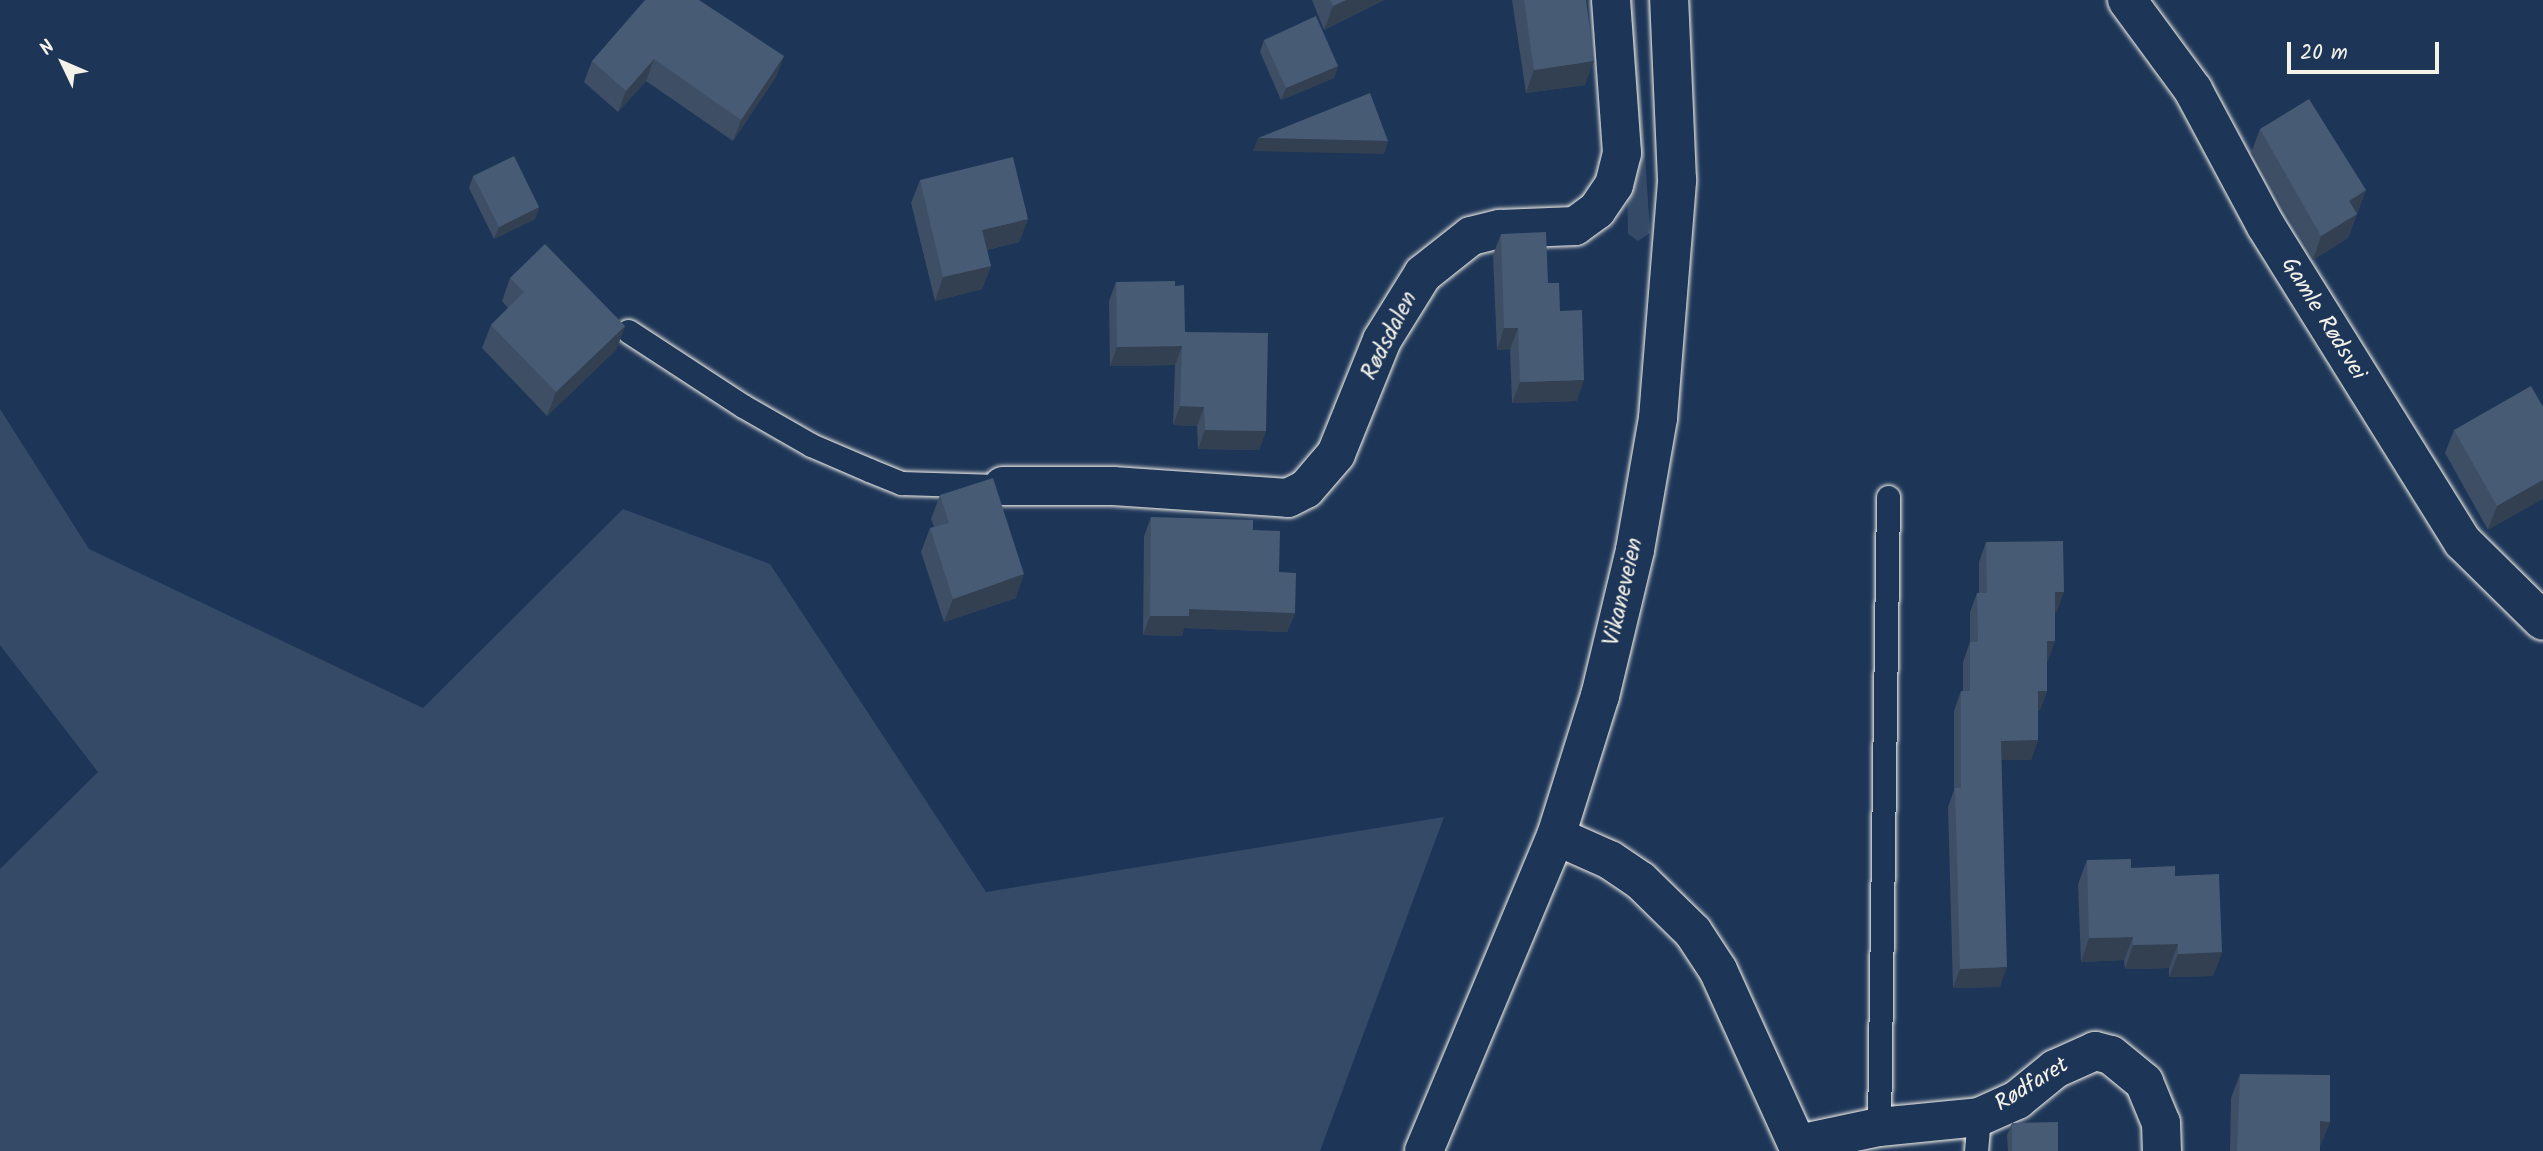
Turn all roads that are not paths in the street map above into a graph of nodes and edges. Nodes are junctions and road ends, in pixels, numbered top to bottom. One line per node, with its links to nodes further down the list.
1 (1611, 0): 5 (street, Rødsdalen)
2 (1669, 0): 8 (street, Vikaneveien)
3 (2127, 0): 7 (street, Gamle Rødsvei)
4 (628, 331): 5 (lane)
5 (1003, 486)
6 (1888, 498): 9 (lane)
7 (2543, 621)
8 (1556, 836): 11 (street, Rødfaret); 12 (street, Vikaneveien)
9 (1879, 1127): 10 (street, Rødfaret); 11 (street, Rødfaret)
10 (1978, 1134): 13 (street, Rødfaret)
11 (1799, 1148)
12 (1424, 1151)
13 (2162, 1151)

